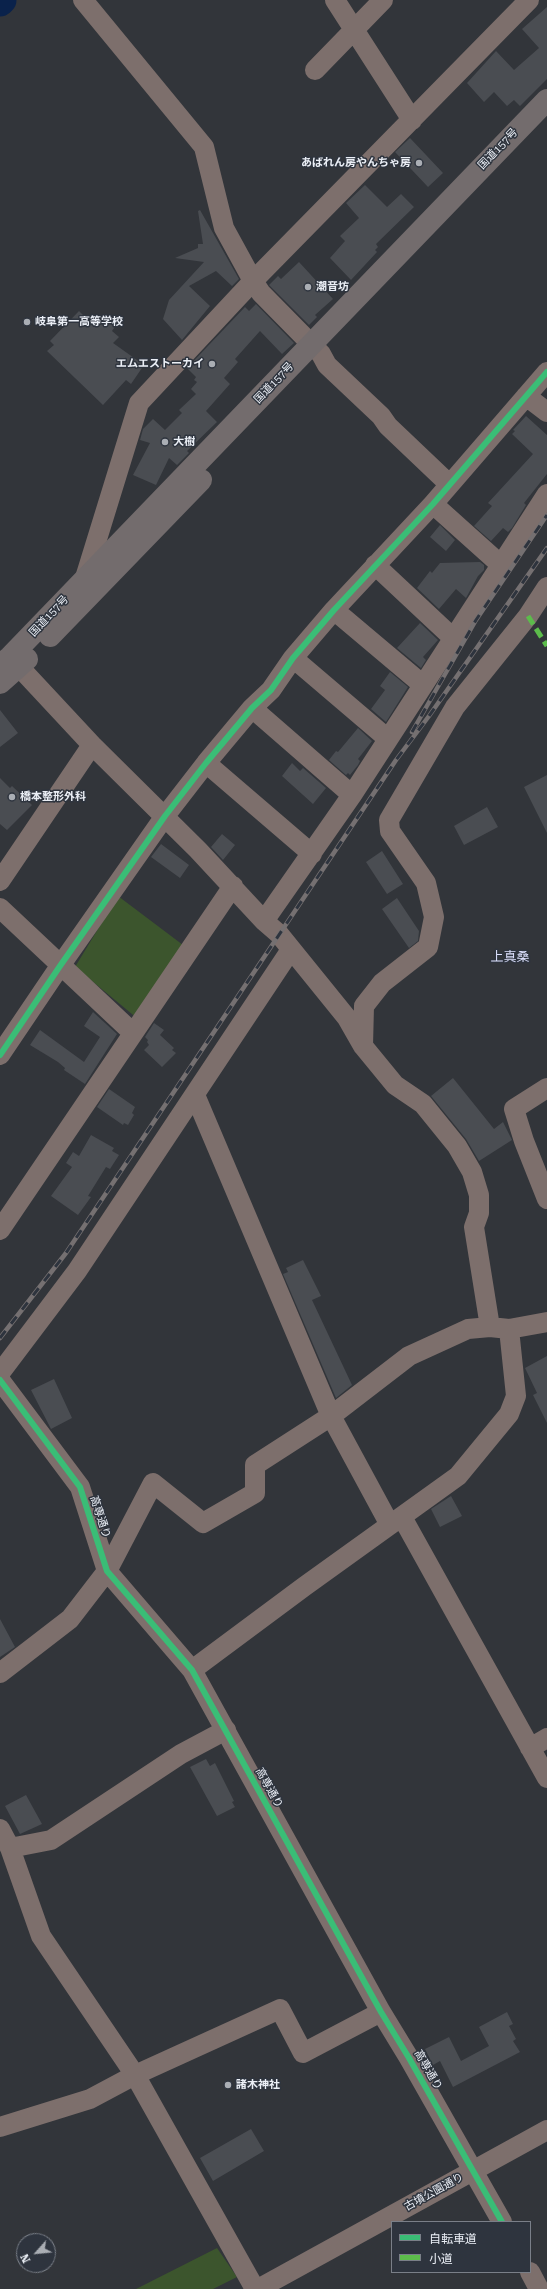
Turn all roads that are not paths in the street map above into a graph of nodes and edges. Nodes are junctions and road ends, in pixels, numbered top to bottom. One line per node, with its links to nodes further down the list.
1 (83, 0): 10 (street)
2 (335, 0): 5 (street)
3 (383, 0): 5 (street)
4 (530, 0): 8 (street)
5 (354, 30): 6 (street); 8 (street)
6 (315, 70)
7 (547, 100): 11 (highway, 国道157号)
8 (412, 120): 10 (street)
9 (547, 120): 11 (highway, 国道157号)
10 (253, 282): 11 (street); 20 (street)
11 (316, 349): 15 (street); 20 (highway, 国道157号); 25 (highway, 国道157号)
12 (547, 372): 13 (street)
13 (526, 396): 14 (street); 15 (street)
14 (547, 412)
15 (449, 484): 17 (street)
16 (547, 494): 19 (street)
17 (432, 504): 18 (street); 19 (street)
18 (375, 565): 22 (street); 23 (street)
19 (501, 565): 23 (street)
20 (85, 578): 25 (highway, 国道157号)
21 (547, 587): 42 (street)
22 (334, 610): 24 (street); 27 (street)
23 (453, 638): 27 (street)
24 (293, 658): 28 (street); 29 (street)
25 (10, 663): 26 (highway, 国道157号); 30 (street)
26 (0, 683)
27 (422, 685): 29 (street)
28 (252, 708): 31 (street); 32 (street)
29 (388, 739): 32 (street)
30 (92, 745): 33 (street); 35 (street)
31 (206, 763): 33 (street); 34 (street)
32 (352, 795): 34 (street)
33 (165, 816): 36 (street); 40 (street)
34 (312, 854): 38 (street)
35 (0, 881)
36 (232, 886): 38 (street); 41 (street)
37 (0, 908): 40 (street)
38 (264, 921): 39 (street)
39 (290, 951): 42 (street); 45 (street)
40 (60, 966): 41 (street); 43 (street)
41 (133, 1033): 47 (street)
42 (363, 1046): 49 (street)
43 (0, 1055)
44 (547, 1088): 46 (street)
45 (195, 1095): 51 (street); 53 (street)
46 (547, 1199)
47 (0, 1230)
48 (547, 1322): 50 (street)
49 (490, 1327): 50 (street); 53 (street)
50 (509, 1329): 54 (street)
51 (0, 1373)
52 (0, 1380): 55 (street, 高専通り)
53 (331, 1416): 54 (street); 55 (street)
54 (396, 1521): 56 (street); 59 (street)
55 (107, 1571): 56 (street, 高専通り); 57 (street)
56 (192, 1670): 58 (street, 高専通り)
57 (0, 1673)
58 (226, 1730): 62 (street); 63 (street, 高専通り)
59 (539, 1743): 60 (street)
60 (547, 1778)
61 (0, 1829): 62 (street)
62 (10, 1848): 64 (street)
63 (380, 2012): 64 (street); 67 (street, 高専通り)
64 (135, 2075): 65 (street); 70 (street)
65 (0, 2127)
66 (547, 2130): 67 (street, 古墳公園通り)
67 (474, 2170): 68 (street, 高専通り); 71 (street, 古墳公園通り)
68 (501, 2221)
69 (531, 2273): 72 (street)
70 (255, 2289)
71 (258, 2289)
72 (539, 2289)

